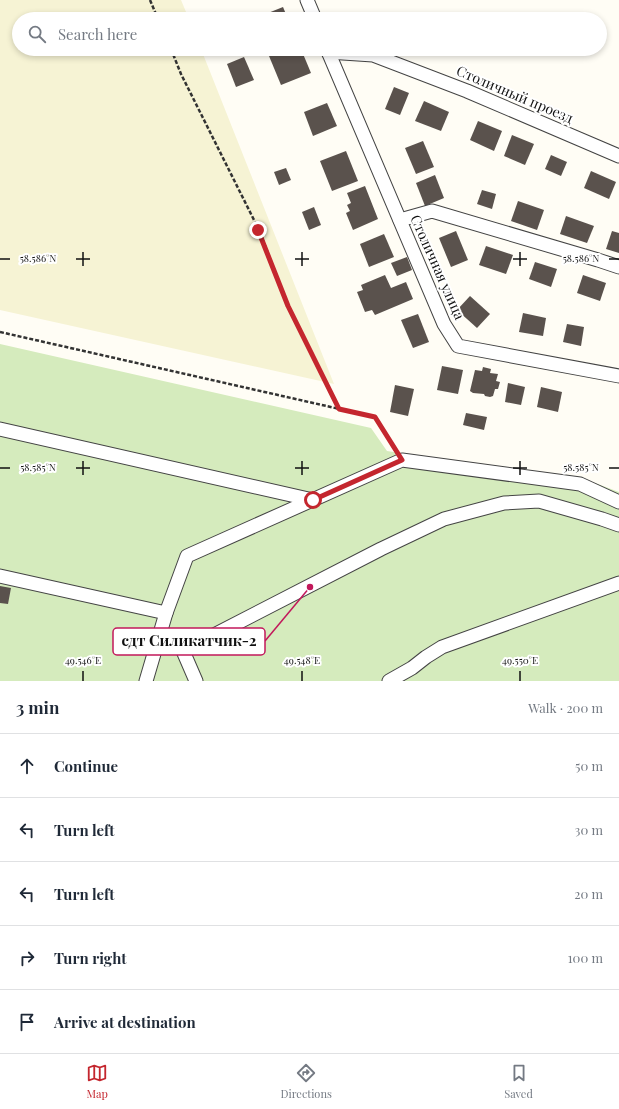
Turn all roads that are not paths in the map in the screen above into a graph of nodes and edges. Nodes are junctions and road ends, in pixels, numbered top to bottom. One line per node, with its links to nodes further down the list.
1 (307, 0): 2 (street)
2 (312, 12)
3 (331, 56): 6 (street, Столичная улица)
4 (375, 56): 5 (street, Столичный проезд)
5 (619, 156)
6 (400, 220): 7 (street); 8 (street, Столичная улица)
7 (619, 267)
8 (619, 376)
9 (0, 429): 10 (street)
10 (313, 500): 11 (street); 15 (street)
11 (619, 502)
12 (619, 525): 17 (street)
13 (0, 576): 15 (street)
14 (619, 583): 18 (street)
15 (166, 613): 16 (street)
16 (146, 681)
17 (196, 681)
18 (389, 681)

